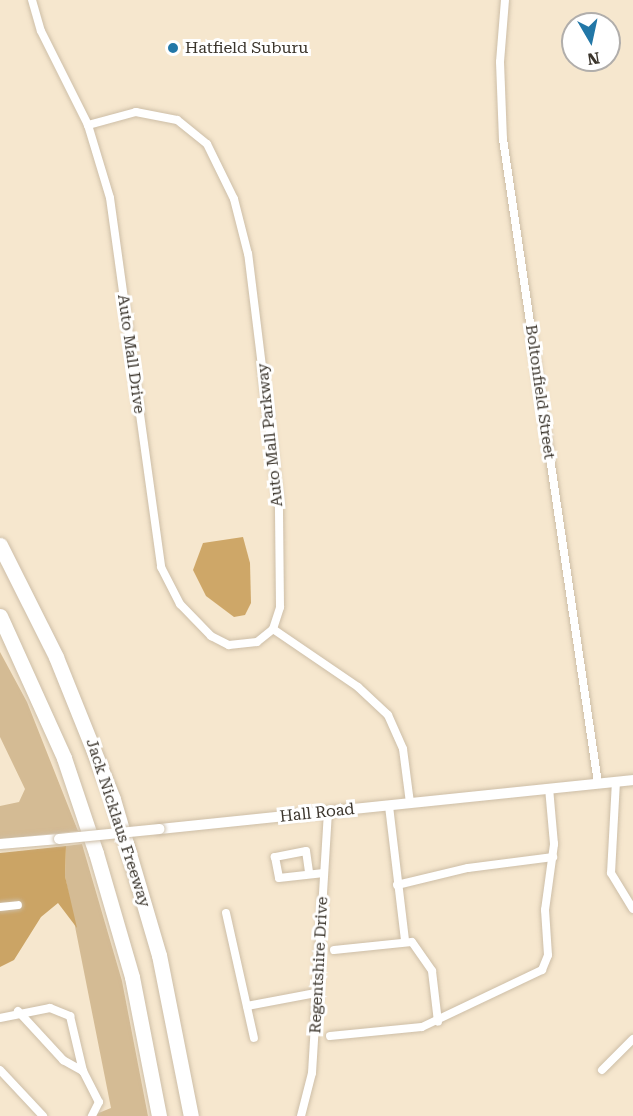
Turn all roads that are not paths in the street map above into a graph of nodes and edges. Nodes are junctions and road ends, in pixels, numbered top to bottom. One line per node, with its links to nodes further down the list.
1 (32, 0): 3 (street, Auto Mall Drive)
2 (505, 0): 9 (street, Boltonfield Street)
3 (88, 125): 6 (street, Auto Mall Drive); 6 (street, Auto Mall Parkway)
4 (0, 545): 39 (highway, Jack Nicklaus Freeway)
5 (0, 616): 38 (highway, Jack Nicklaus Freeway)
6 (273, 629): 11 (street)
7 (633, 780): 8 (main road, Hall Road)
8 (616, 782): 9 (main road, Hall Road); 21 (street)
9 (598, 783): 10 (main road, Hall Road)
10 (549, 788): 11 (main road, Hall Road); 15 (street)
11 (411, 803): 12 (main road, Hall Road)
12 (389, 806): 13 (main road, Hall Road); 18 (street)
13 (328, 812): 14 (main road, Hall Road, bridge); 17 (street, Regentshire Drive)
14 (0, 844)
15 (553, 857): 18 (street); 29 (street)
16 (309, 872): 16 (street); 17 (street)
17 (324, 873): 25 (street, Regentshire Drive)
18 (397, 885): 23 (street)
19 (18, 905): 20 (street)
20 (0, 908)
21 (633, 909)
22 (226, 913): 26 (street)
23 (405, 941): 24 (street); 29 (street)
24 (334, 950)
25 (316, 993): 26 (street); 40 (street, Regentshire Drive)
26 (247, 1006): 31 (street)
27 (18, 1011): 28 (street); 34 (street); 34 (street)
28 (0, 1018)
29 (438, 1022): 30 (street)
30 (330, 1036)
31 (254, 1038)
32 (633, 1039): 33 (street)
33 (602, 1070)
34 (83, 1071): 37 (street)
35 (1, 1072): 36 (street)
36 (43, 1116)
37 (92, 1116)
38 (159, 1116)
39 (191, 1116)
40 (301, 1116)

